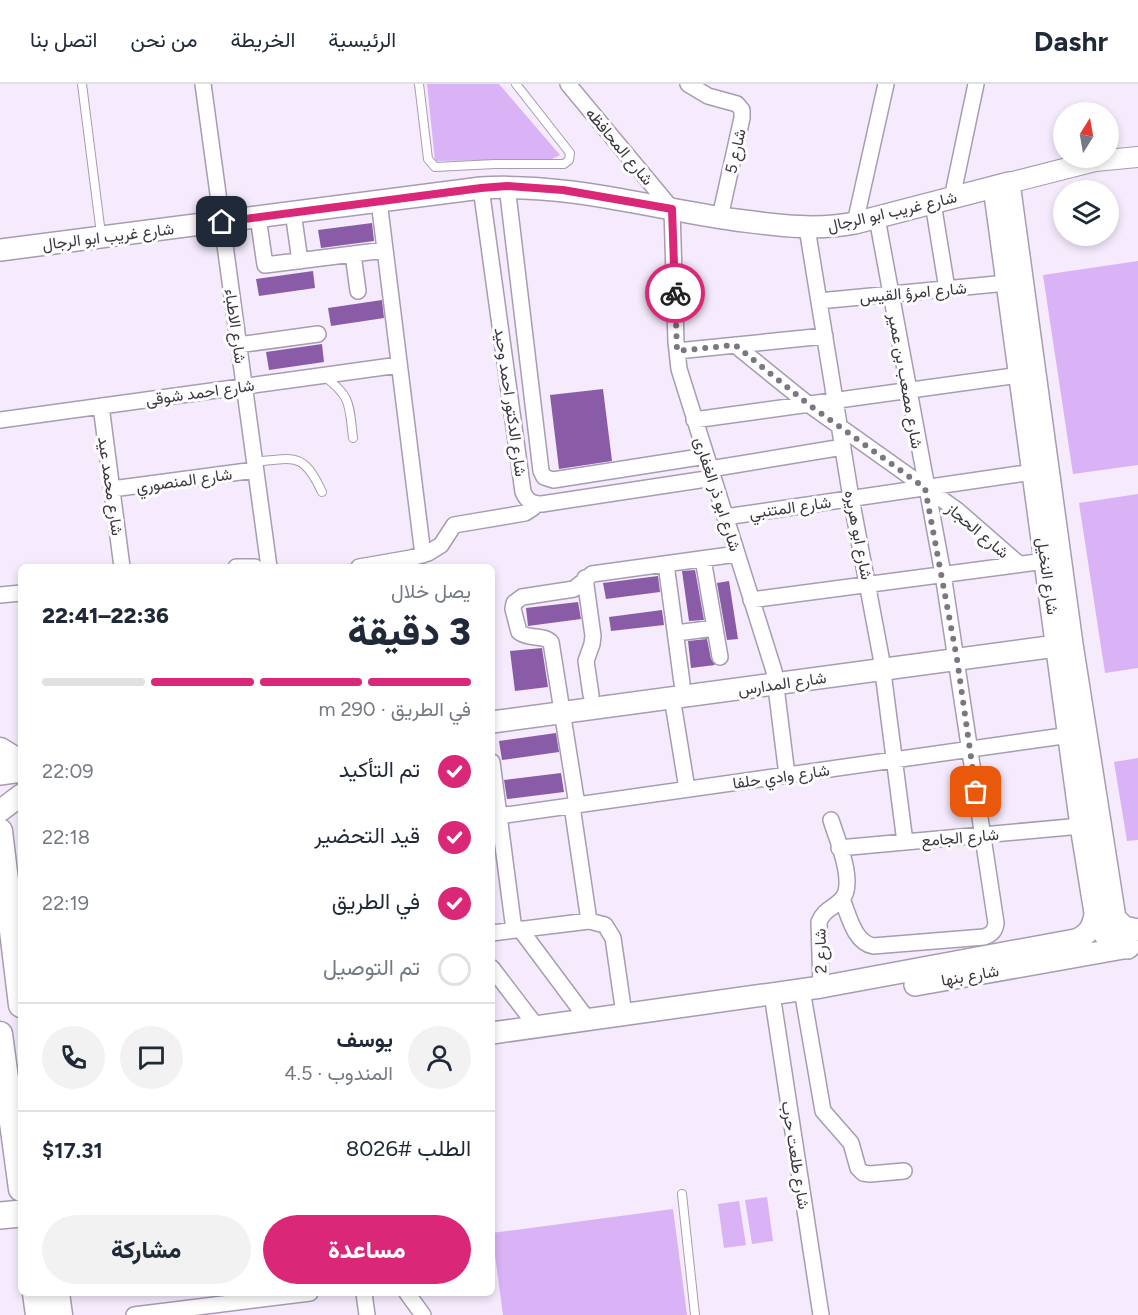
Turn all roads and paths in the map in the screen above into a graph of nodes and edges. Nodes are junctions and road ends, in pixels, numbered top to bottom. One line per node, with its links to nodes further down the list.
1 (82, 84): 23 (lane)
2 (203, 84): 20 (street, شارع الاطباء)
3 (419, 84): 4 (lane)
4 (516, 84)
5 (568, 84): 15 (street, شارع المحافظه)
6 (688, 84): 18 (street, شارع 5)
7 (885, 84): 21 (street)
8 (976, 84): 14 (street)
9 (1138, 157): 10 (street, شارع غريب ابو الرجال)
10 (1002, 185): 14 (main road, شارع غريب ابو الرجال); 28 (main road, شارع النخيل); 77 (main road, شارع النخيل)
11 (507, 186): 12 (main road, شارع غريب ابو الرجال); 15 (main road, شارع غريب ابو الرجال); 52 (street, شارع الدكتور احمد وحيد)
12 (481, 188): 13 (main road, شارع غريب ابو الرجال); 58 (street, شارع الدكتور احمد وحيد)
13 (379, 201): 16 (main road, شارع غريب ابو الرجال); 25 (street)
14 (943, 201): 19 (main road, شارع غريب ابو الرجال); 29 (street)
15 (672, 209): 18 (main road, شارع غريب ابو الرجال); 37 (street, شارع ابو ذر الغفارى)
16 (293, 212): 17 (main road, شارع غريب ابو الرجال); 27 (street)
17 (258, 217): 20 (main road, شارع غريب ابو الرجال); 27 (street)
18 (720, 217): 22 (main road, شارع غريب ابو الرجال)
19 (877, 218): 21 (main road, شارع غريب ابو الرجال); 31 (street, شارع مصعب بن عمير)
20 (222, 222): 23 (main road, شارع غريب ابو الرجال); 35 (street, شارع الاطباء)
21 (855, 223): 22 (main road, شارع غريب ابو الرجال)
22 (807, 228): 32 (street, شارع ابو هريره)
23 (101, 237): 24 (main road, شارع غريب ابو الرجال)
24 (0, 250)
25 (385, 250): 26 (street); 38 (street)
26 (353, 254): 27 (street); 30 (street)
27 (300, 261)
28 (1007, 283): 29 (street, شارع امرؤ القيس); 40 (main road, شارع النخيل)
29 (947, 289): 31 (street, شارع امرؤ القيس)
30 (358, 291)
31 (891, 294): 32 (street, شارع امرؤ القيس); 42 (street, شارع مصعب بن عمير)
32 (819, 301): 34 (street, شارع ابو هريره)
33 (318, 334): 35 (street)
34 (825, 336): 36 (street); 43 (street, شارع ابو هريره)
35 (238, 345): 41 (street, شارع الاطباء)
36 (735, 345): 37 (street); 44 (street, شارع الحجاز)
37 (677, 351): 47 (street, شارع ابو ذر الغفارى)
38 (399, 365): 39 (street, شارع احمد شوقى); 61 (street)
39 (323, 375): 41 (street, شارع احمد شوقى); 49 (lane)
40 (1020, 375): 42 (street); 53 (main road, شارع النخيل)
41 (244, 386): 45 (street, شارع احمد شوقى); 51 (street, شارع الاطباء)
42 (908, 391): 43 (street); 54 (street, شارع مصعب بن عمير)
43 (835, 400): 44 (street); 48 (street, شارع ابو هريره)
44 (808, 404): 47 (street); 48 (street, شارع الحجاز)
45 (100, 406): 46 (street, شارع احمد شوقى); 55 (street, شارع محمد عيد)
46 (0, 420)
47 (694, 420): 52 (street, شارع ابو ذر الغفارى)
48 (839, 426): 50 (street, شارع ابو هريره); 54 (street, شارع الحجاز)
49 (353, 438)
50 (843, 447): 52 (street); 57 (street, شارع ابو هريره)
51 (255, 466): 55 (street, شارع المنصوري); 56 (lane); 65 (street, شارع الاطباء)
52 (710, 468): 58 (street); 59 (street, شارع ابو ذر الغفارى)
53 (1033, 472): 54 (street, شارع المتنبي); 63 (main road, شارع النخيل)
54 (925, 488): 57 (street, شارع المتنبي); 68 (street, شارع الحجاز); 69 (street, شارع مصعب بن عمير)
55 (112, 489): 64 (street, شارع محمد عيد)
56 (322, 492)
57 (851, 498): 59 (street, شارع المتنبي); 71 (street, شارع ابو هريره)
58 (535, 504): 61 (street)
59 (725, 517): 60 (street, شارع ابو ذر الغفارى)
60 (737, 554): 62 (street); 74 (street, شارع ابو ذر الغفارى)
61 (423, 555): 66 (street)
62 (703, 559): 67 (street); 75 (street)
63 (1046, 561): 68 (street); 77 (main road, شارع النخيل)
64 (122, 564)
65 (268, 564)
66 (375, 564)
67 (666, 564): 70 (street); 76 (street)
68 (1019, 564): 69 (street)
69 (943, 574): 71 (street); 78 (street, شارع مصعب بن عمير)
70 (585, 578): 83 (street); 84 (street)
71 (868, 584): 74 (street); 80 (street, شارع ابو هريره)
72 (18, 592): 73 (street)
73 (0, 595)
74 (751, 600): 81 (street, شارع ابو ذر الغفارى)
75 (715, 628): 76 (street); 79 (street)
76 (676, 633): 82 (street)
77 (1064, 639): 78 (main road, شارع المدارس); 87 (main road, شارع النخيل); 106 (main road, شارع النخيل)
78 (956, 653): 80 (main road, شارع المدارس); 88 (street, شارع مصعب بن عمير)
79 (720, 657)
80 (882, 663): 81 (main road, شارع المدارس); 90 (street, شارع ابو هريره)
81 (775, 677): 82 (main road, شارع المدارس); 92 (street, شارع ابو ذر الغفارى)
82 (677, 690): 83 (main road, شارع المدارس); 84 (main road, شارع المدارس); 93 (street)
83 (591, 695): 84 (main road, شارع المدارس)
84 (563, 705): 85 (main road, شارع المدارس); 86 (main road, شارع المدارس); 95 (street)
85 (495, 708)
86 (495, 721)
87 (1070, 735): 88 (street, شارع وادي حلفا); 99 (main road, شارع النخيل)
88 (969, 749): 90 (street, شارع وادي حلفا); 101 (street, شارع مصعب بن عمير)
89 (0, 750): 91 (main road)
90 (894, 760): 92 (street, شارع وادي حلفا); 102 (street, شارع ابو هريره)
91 (14, 772)
92 (787, 775): 93 (street, شارع وادي حلفا)
93 (687, 789): 95 (street, شارع وادي حلفا)
94 (18, 797): 96 (main road)
95 (574, 805): 97 (street, شارع وادي حلفا); 107 (street)
96 (0, 811)
97 (496, 816): 108 (street)
98 (831, 820): 103 (street)
99 (1081, 826): 101 (street, شارع الجامع); 106 (main road, شارع النخيل)
100 (0, 831): 104 (main road)
101 (983, 835): 102 (street, شارع الجامع); 105 (street, شارع مصعب بن عمير)
102 (905, 842): 103 (street, شارع الجامع)
103 (839, 848): 105 (street)
104 (14, 885): 112 (main road)
105 (842, 899): 114 (street, شارع 2)
106 (1105, 916): 110 (main road, شارع بنها); 111 (main road)
107 (589, 921): 108 (street); 116 (street)
108 (517, 930): 109 (street); 117 (street)
109 (495, 933)
110 (1135, 941): 111 (main road, شارع بنها)
111 (1090, 944): 114 (main road, شارع بنها)
112 (18, 960)
113 (495, 972): 118 (street)
114 (809, 989): 115 (main road, شارع بنها); 123 (street, شارع 2)
115 (772, 994): 116 (main road, شارع بنها); 141 (street, شارع طلعت حرب)
116 (624, 1014): 117 (main road, شارع بنها)
117 (588, 1020): 118 (main road, شارع بنها)
118 (537, 1027): 119 (main road, شارع بنها)
119 (495, 1033)
120 (1, 1048): 121 (main road)
121 (8, 1099): 122 (main road)
122 (18, 1168)
123 (904, 1171)
124 (682, 1194): 140 (lane)
125 (18, 1208): 126 (street)
126 (0, 1210)
127 (18, 1219): 128 (street)
128 (0, 1221)
129 (35, 1296): 135 (main road)
130 (57, 1296): 136 (main road)
131 (285, 1296): 134 (street)
132 (364, 1296): 138 (street)
133 (409, 1296): 139 (street)
134 (211, 1305): 137 (street)
135 (38, 1315)
136 (60, 1315)
137 (135, 1315)
138 (367, 1315)
139 (423, 1315)
140 (695, 1315)
141 (821, 1315)

